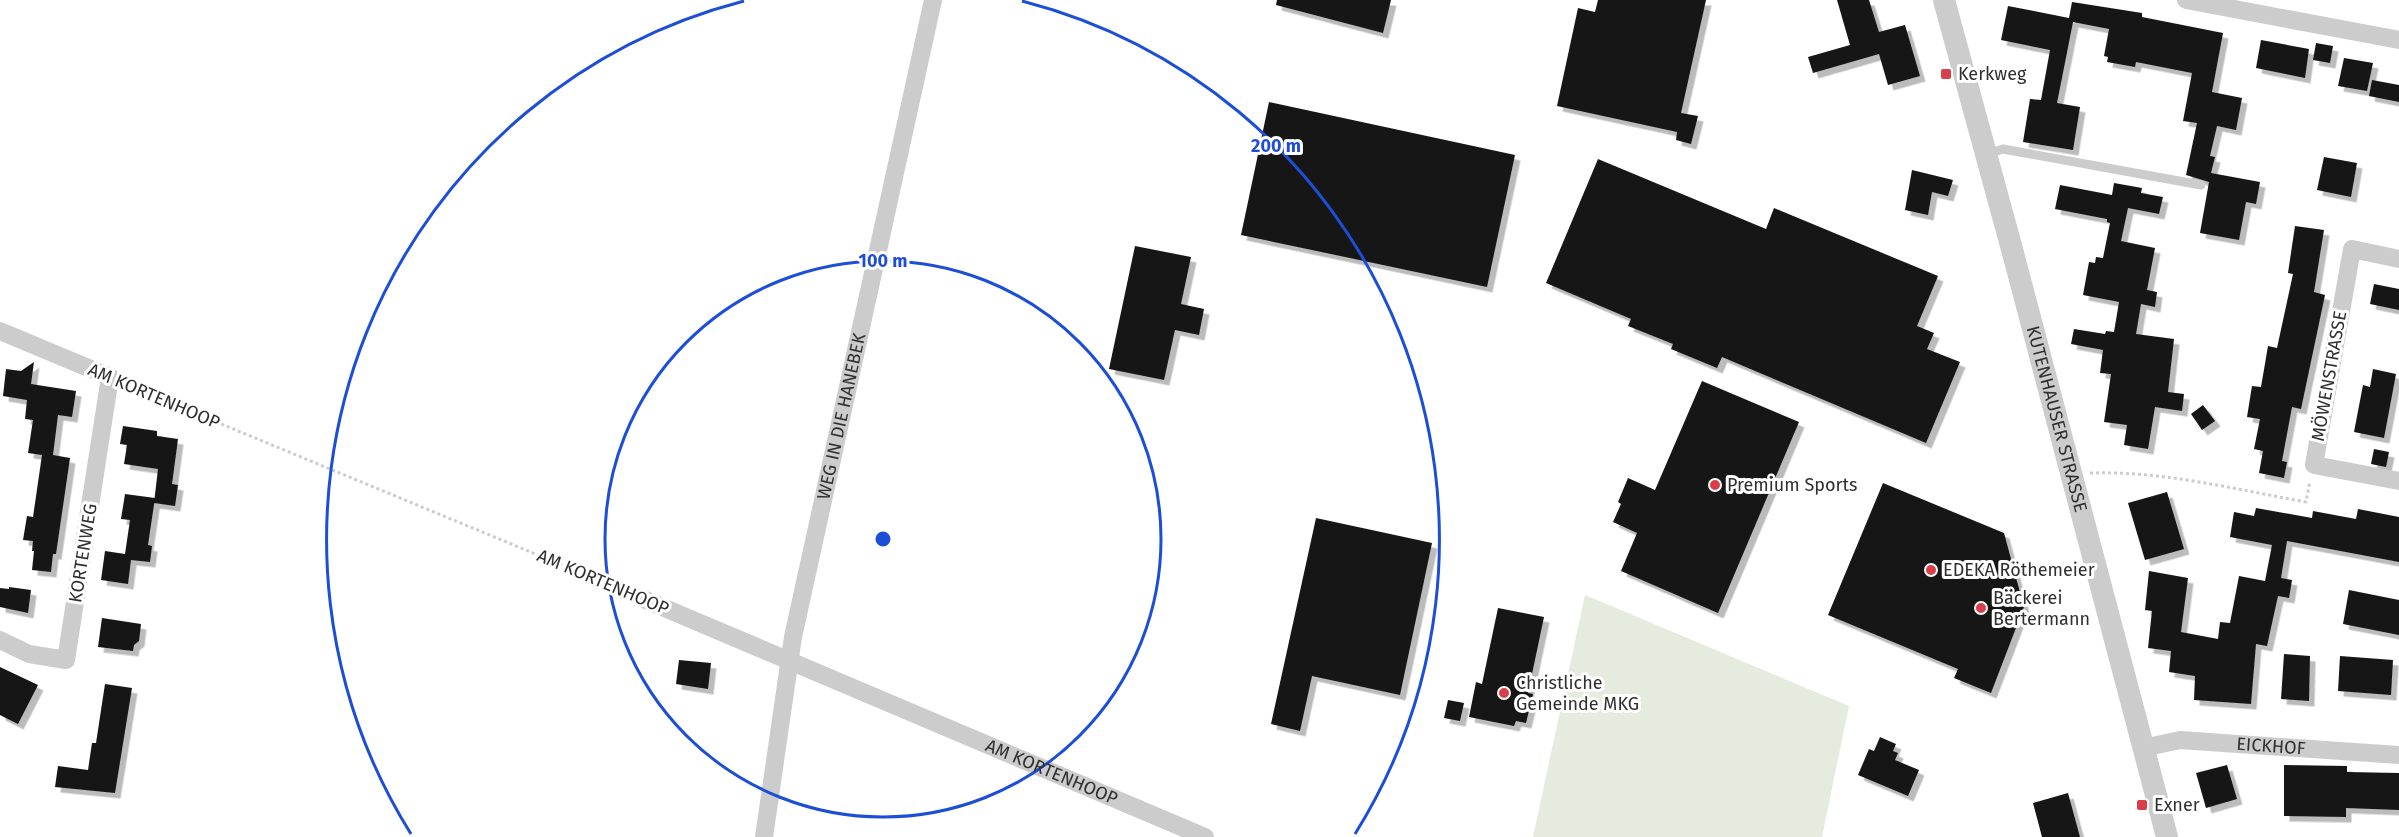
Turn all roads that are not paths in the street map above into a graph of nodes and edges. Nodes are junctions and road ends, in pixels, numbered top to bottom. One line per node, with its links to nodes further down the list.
1 (933, 0): 13 (street, WEG IN DIE HANEBEK)
2 (1944, 0): 5 (street, KUTENHAUSER STRASSE)
3 (2186, 0): 4 (street)
4 (2399, 40)
5 (1985, 155): 6 (lane); 14 (street, KUTENHAUSER STRASSE)
6 (2201, 185)
7 (2399, 259): 10 (street, MÖWENSTRASSE)
8 (0, 331): 9 (street, AM KORTENHOOP)
9 (110, 377): 12 (street, KORTENWEG)
10 (2399, 481)
11 (641, 598): 13 (street, AM KORTENHOOP)
12 (0, 640)
13 (790, 662): 16 (street, WEG IN DIE HANEBEK); 17 (street, AM KORTENHOOP)
14 (2143, 748): 15 (street, EICKHOF); 18 (street, KUTENHAUSER STRASSE)
15 (2399, 755)
16 (764, 837)
17 (1205, 837)
18 (2167, 837)

